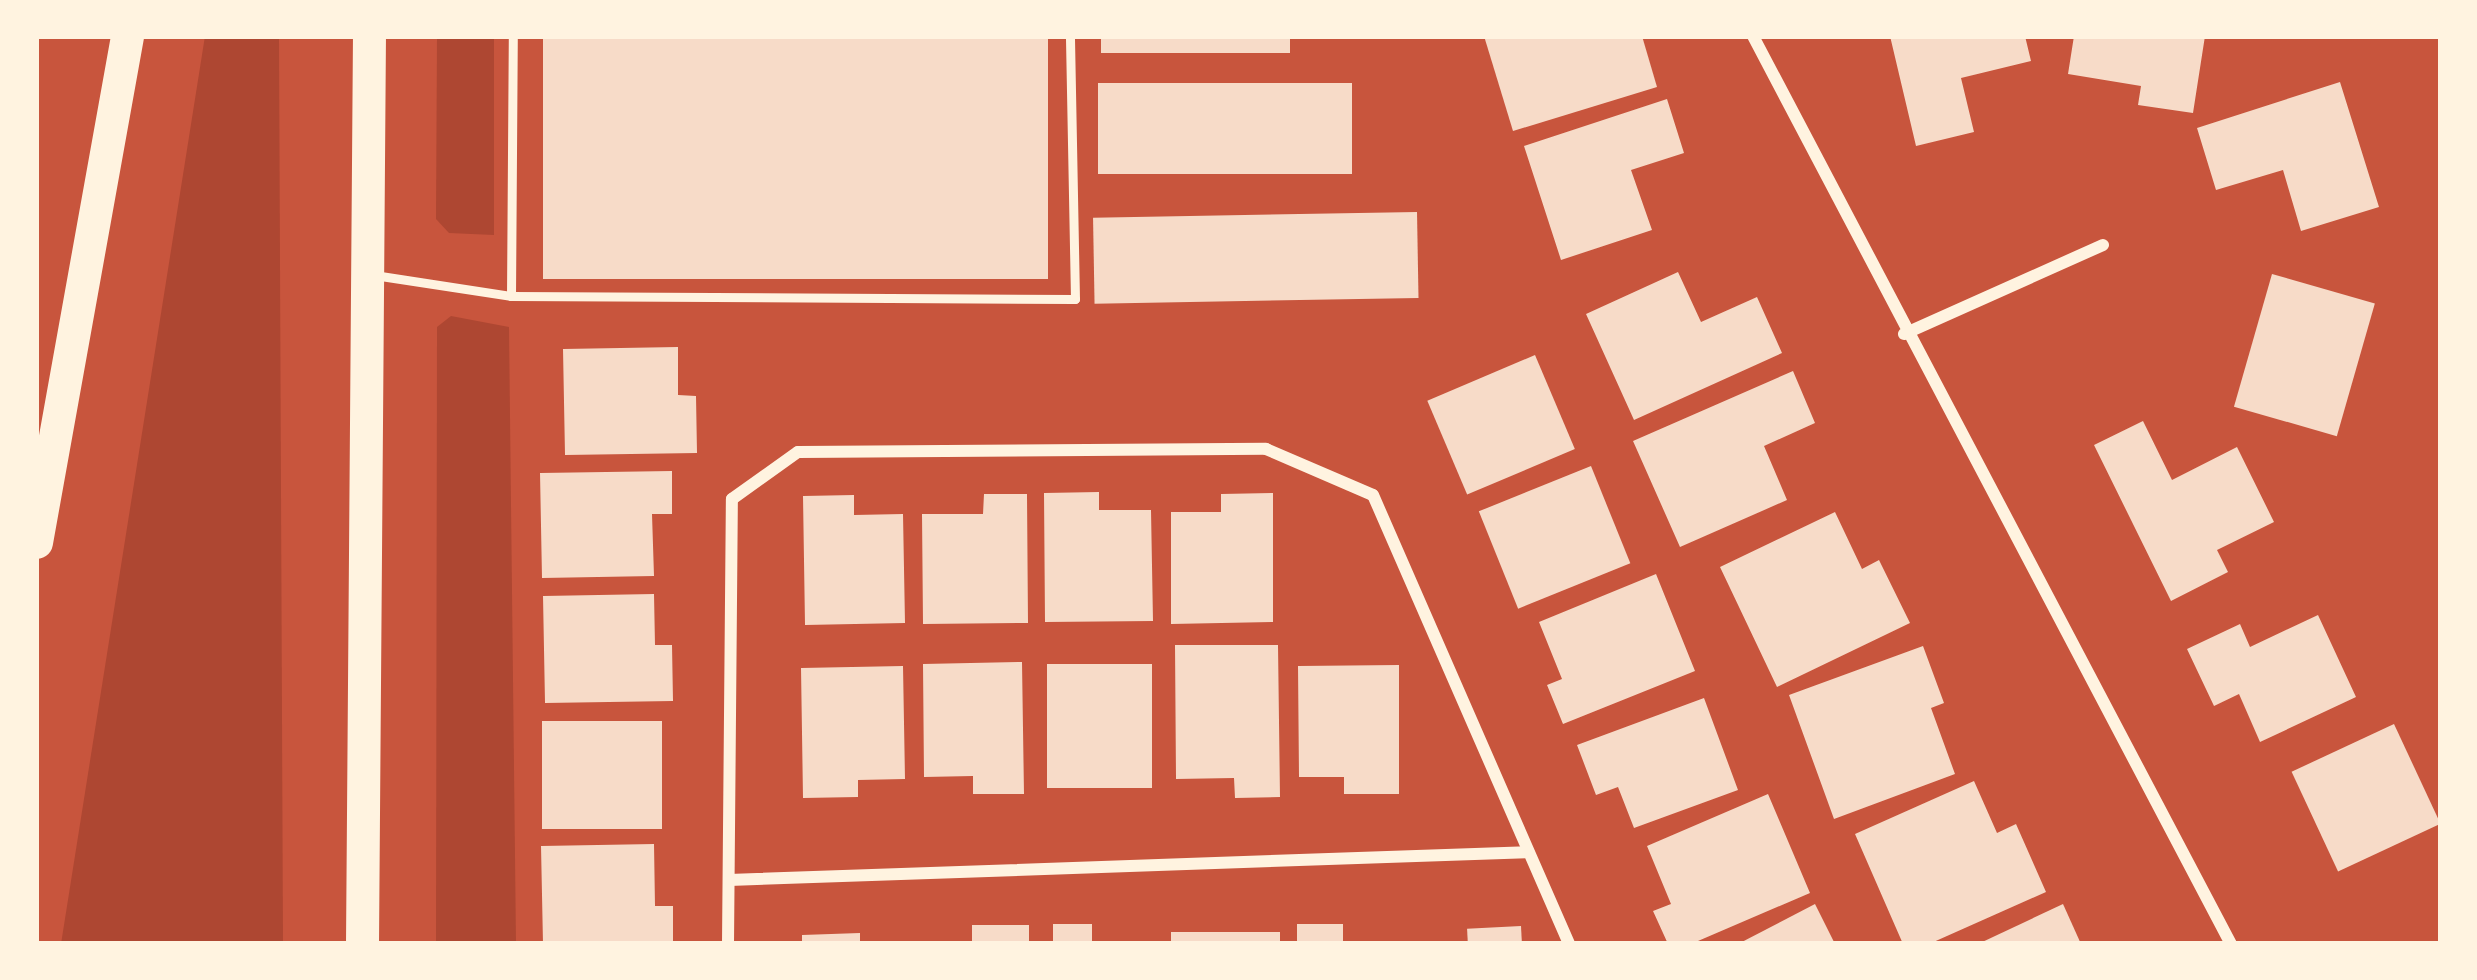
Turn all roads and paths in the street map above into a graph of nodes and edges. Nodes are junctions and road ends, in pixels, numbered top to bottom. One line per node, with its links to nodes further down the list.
1 (128, 36): 10 (highway)
2 (369, 36): 7 (highway)
3 (513, 36): 8 (lane)
4 (1070, 36): 8 (lane)
5 (1753, 36): 9 (street)
6 (2103, 245): 9 (street)
7 (363, 273): 8 (lane); 13 (highway)
8 (511, 296)
9 (1904, 334): 16 (street)
10 (36, 542)
11 (1529, 852): 12 (street); 12 (street); 15 (street)
12 (729, 880): 14 (street)
13 (362, 944)
14 (728, 944)
15 (1569, 944)
16 (2231, 944)

